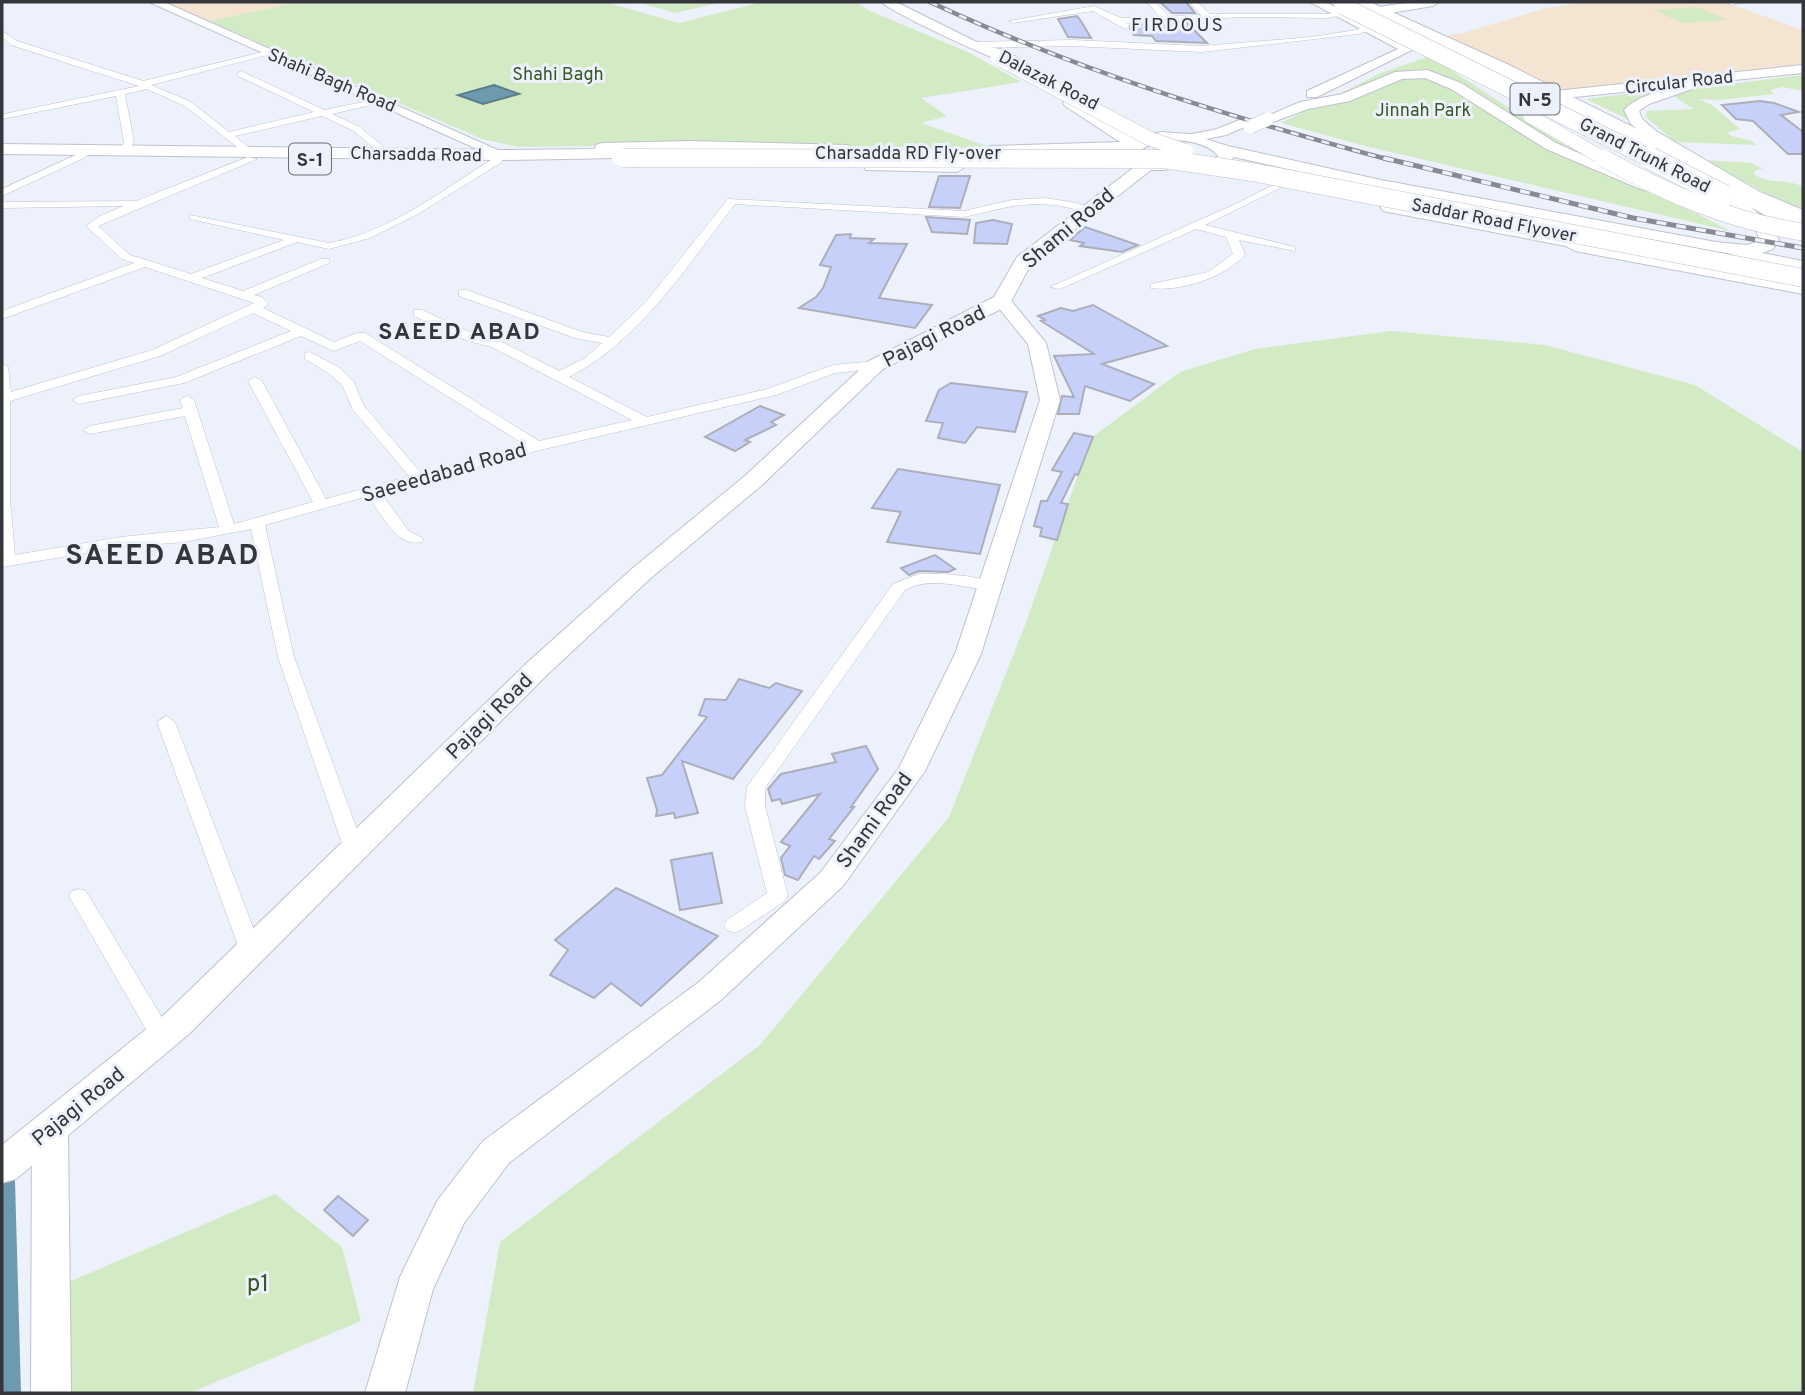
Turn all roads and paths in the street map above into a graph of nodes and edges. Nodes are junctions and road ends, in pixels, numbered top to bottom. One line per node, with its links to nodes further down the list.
1 (155, 2): 22 (street, Shahi Bagh Road)
2 (878, 2): 36 (main road, Dalazak Road)
3 (887, 2): 21 (main road, Dalazak Road)
4 (1151, 2): 12 (street)
5 (1316, 2): 11 (street)
6 (1433, 2): 17 (street)
7 (1744, 2): 8 (street)
8 (1731, 3)
9 (1196, 5): 10 (street); 12 (street); 13 (street)
10 (1232, 6)
11 (1347, 8): 13 (street); 17 (highway, Grand Trunk Road / N-5); 19 (highway, Grand Trunk Road / N-5, bridge)
12 (1158, 10): 14 (street)
13 (1208, 17): 14 (street)
14 (1167, 19): 16 (street)
15 (1013, 21): 16 (street)
16 (1119, 21): 20 (street)
17 (1376, 21): 19 (street); 20 (street); 28 (highway, Grand Trunk Road / N-5)
18 (2, 33): 26 (street)
19 (1411, 44): 33 (street); 47 (street, bridge); 56 (highway, Grand Trunk Road / N-5, bridge)
20 (1136, 46): 21 (street)
21 (977, 47): 35 (main road, Dalazak Road); 44 (main road, bridge)
22 (268, 52): 26 (street); 30 (street, Shahi Bagh Road)
23 (1803, 69): 25 (street, Circular Road)
24 (241, 74): 31 (street)
25 (1691, 81): 28 (street, Circular Road); 56 (street)
26 (146, 85): 27 (street); 34 (street)
27 (120, 93): 32 (street); 38 (street)
28 (1555, 95): 49 (highway, Grand Trunk Road / N-5)
29 (1332, 99): 33 (street); 47 (street, bridge); 62 (street)
30 (380, 100): 31 (street); 46 (street, Shahi Bagh Road)
31 (323, 112): 34 (street); 40 (street)
32 (4, 117)
33 (1255, 121): 37 (street); 44 (street)
34 (228, 135): 42 (street)
35 (1175, 137): 36 (main road); 44 (main road)
36 (1134, 146): 45 (main road); 48 (main road, Dalazak Road)
37 (1222, 149): 44 (main road); 44 (main road); 50 (main road)
38 (125, 151): 39 (main road, Charsadda Road / S-1); 42 (main road, Charsadda Road / S-1)
39 (2, 152): 41 (main road, Charsadda Road / S-1)
40 (387, 154): 42 (main road, Charsadda Road / S-1); 46 (main road, Charsadda Road / S-1)
41 (82, 155): 42 (main road, Charsadda Road / S-1); 54 (street)
42 (251, 155): 46 (main road, Charsadda Road / S-1); 57 (street)
43 (620, 155): 44 (main road, Charsadda RD Fly-over, bridge); 45 (main road, Charsadda Road / S-1)
44 (1194, 156): 48 (main road); 51 (main road); 72 (main road, Saddar Road Flyover, bridge); 74 (main road, Saddar Road Flyover, bridge)
45 (543, 157): 46 (main road, Charsadda Road / S-1); 48 (main road)
46 (502, 158): 67 (street)
47 (1607, 160): 64 (street, bridge)
48 (1147, 164): 59 (main road, Shami Road)
49 (1705, 172): 56 (main road); 56 (highway); 64 (highway, Grand Trunk Road / N-5)
50 (1331, 174): 52 (main road); 53 (main road)
51 (1282, 183): 53 (main road); 63 (street)
52 (1381, 185): 62 (main road); 71 (main road)
53 (1304, 188): 55 (main road)
54 (2, 193)
55 (1352, 199): 74 (main road, bridge); 77 (main road)
56 (1738, 200): 61 (main road); 62 (main road); 66 (highway, Grand Trunk Road / N-5)
57 (143, 203): 58 (street); 70 (street)
58 (2, 205)
59 (1088, 209): 80 (main road, Shami Road); 85 (street)
60 (194, 217): 67 (street)
61 (1803, 218)
62 (1756, 220)
63 (1196, 226): 65 (street); 76 (street)
64 (1803, 230)
65 (1231, 235): 68 (street); 75 (street)
66 (1803, 238)
67 (299, 239): 73 (street)
68 (1291, 249)
69 (325, 261): 79 (street)
70 (145, 263): 73 (street); 83 (street)
71 (1803, 266)
72 (1803, 271)
73 (192, 278): 79 (street)
74 (1803, 279)
75 (1155, 286)
76 (1056, 287)
77 (1803, 288)
78 (463, 293): 85 (street)
79 (244, 295): 81 (street)
80 (1002, 301): 87 (main road, Pajagi Road); 103 (street, Shami Road)
81 (255, 309): 84 (street); 91 (street)
82 (418, 313): 89 (street)
83 (2, 315)
84 (302, 331): 92 (street); 95 (street)
85 (612, 341): 89 (street)
86 (310, 356): 96 (street)
87 (876, 365): 93 (street, Saeeedabad Road); 105 (main road, Pajagi Road)
88 (2, 367): 91 (street)
89 (558, 377): 93 (street)
90 (255, 381): 98 (street)
91 (5, 398): 102 (street)
92 (79, 400)
93 (645, 421): 95 (street, Saeeedabad Road)
94 (90, 430): 100 (street)
95 (537, 446): 96 (street, Saeeedabad Road)
96 (418, 478): 97 (street, Saeeedabad Road)
97 (372, 491): 98 (street, Saeeedabad Road); 101 (street)
98 (322, 506): 99 (street, Saeeedabad Road)
99 (257, 523): 100 (street, Saeeedabad Road); 105 (street)
100 (228, 530): 102 (street, Saeeedabad Road)
101 (416, 539)
102 (5, 562)
103 (990, 586): 107 (street); 112 (street, Shami Road)
104 (166, 722): 108 (street)
105 (355, 849): 108 (main road, Pajagi Road)
106 (79, 896): 109 (street)
107 (734, 925)
108 (251, 951): 109 (main road, Pajagi Road)
109 (162, 1037): 110 (main road, Pajagi Road)
110 (26, 1149): 111 (street)
111 (51, 1393)
112 (385, 1393)

